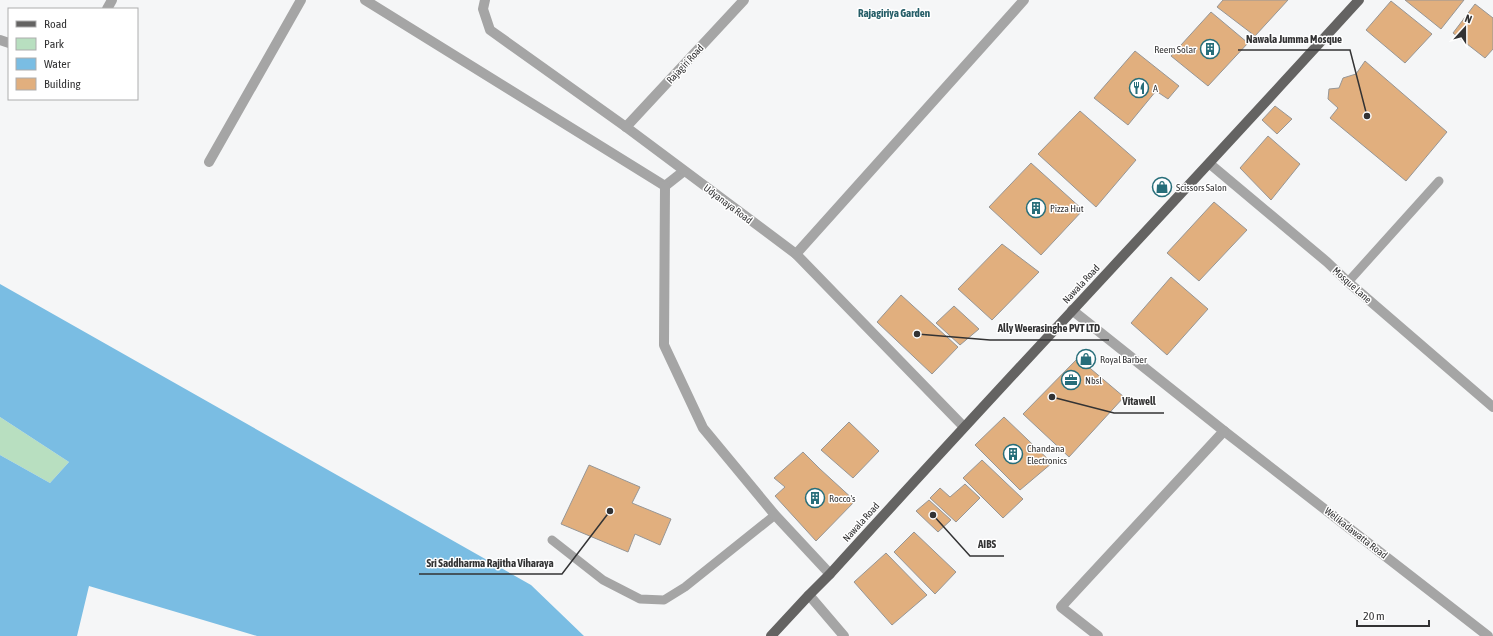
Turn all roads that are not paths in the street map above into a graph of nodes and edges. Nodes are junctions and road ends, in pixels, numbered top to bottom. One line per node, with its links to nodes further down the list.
1 (301, 0): 8 (street)
2 (365, 0): 12 (street)
3 (485, 0): 7 (street, Udyanaya Road)
4 (744, 0): 7 (street, Rajagiri Road)
5 (1024, 0): 13 (street)
6 (1359, 0): 9 (main road, Nawala Road)
7 (626, 127): 10 (street, Udyanaya Road)
8 (209, 162)
9 (1210, 164): 14 (street, Mosque Lane); 15 (main road, Nawala Road)
10 (684, 171): 12 (street); 13 (street, Udyanaya Road)
11 (1439, 181): 14 (lane)
12 (665, 186): 19 (street)
13 (796, 254): 17 (street, Udyanaya Road)
14 (1348, 282): 16 (street, Mosque Lane)
15 (1072, 310): 17 (main road, Nawala Road); 18 (street, Welikadawatta Road)
16 (1493, 407)
17 (964, 427): 21 (main road, Nawala Road)
18 (1224, 431): 25 (street); 26 (street, Welikadawatta Road)
19 (775, 515): 20 (lane); 21 (street)
20 (552, 540)
21 (830, 574): 22 (main road, Nawala Road)
22 (809, 595): 23 (main road, Nawala Road); 24 (street)
23 (771, 636)
24 (844, 636)
25 (1098, 636)
26 (1488, 636)

